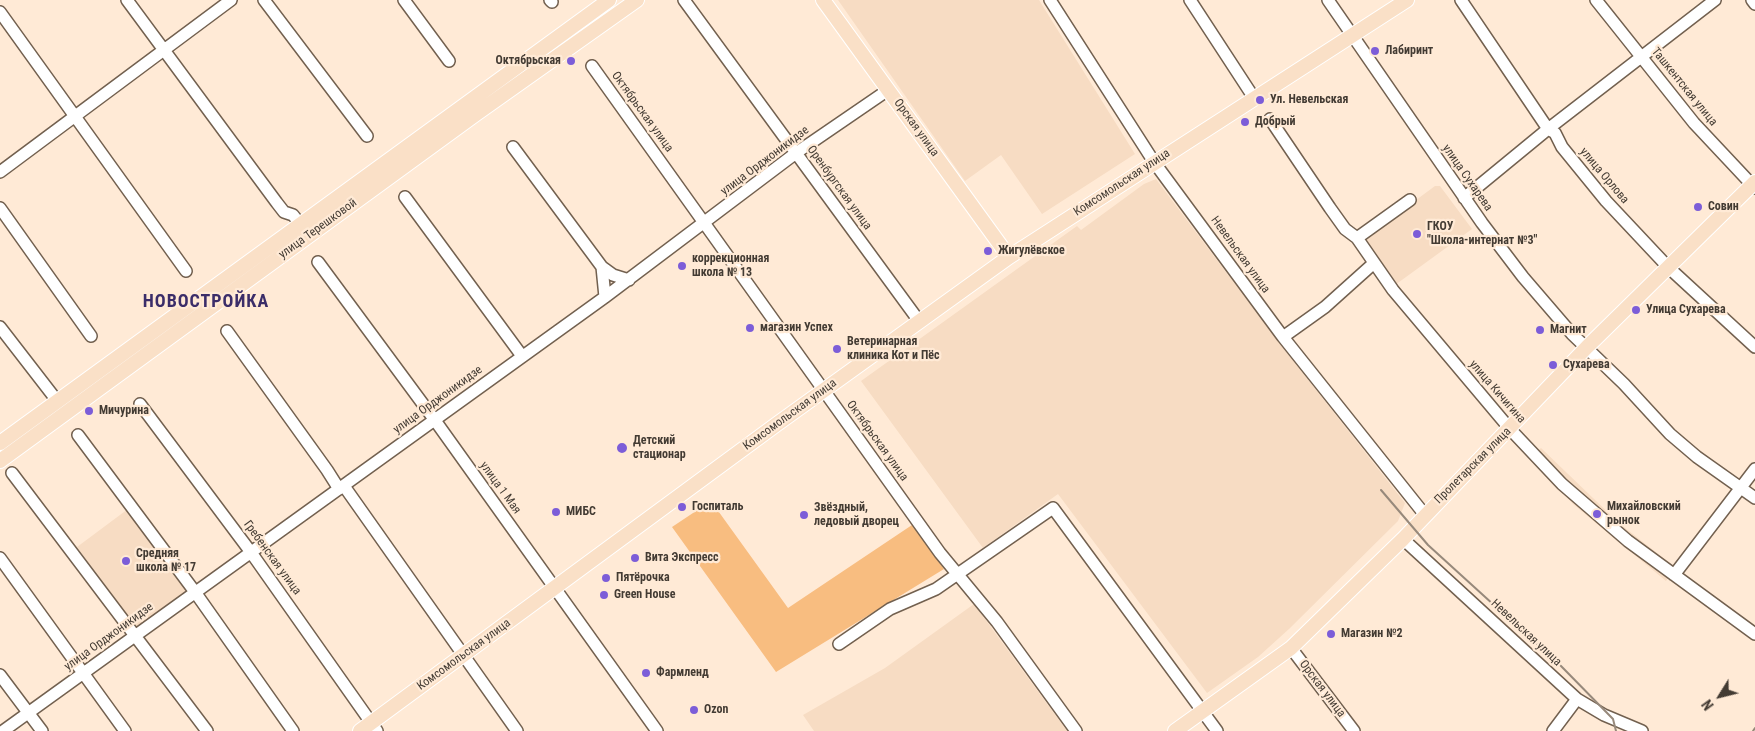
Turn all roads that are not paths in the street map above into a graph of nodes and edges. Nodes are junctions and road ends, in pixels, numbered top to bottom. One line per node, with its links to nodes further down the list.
1 (127, 0): 20 (street)
2 (232, 0): 20 (street)
3 (264, 0): 29 (street)
4 (404, 0): 22 (street)
5 (609, 0): 40 (main road, улица Терешковой)
6 (638, 0): 65 (main road, улица Терешковой)
7 (684, 0): 31 (street, Оренбургская улица)
8 (823, 0): 24 (main road, Орская улица)
9 (1190, 0): 25 (street)
10 (1328, 0): 19 (street, улица Сухарева)
11 (1407, 0): 19 (main road, Комсомольская улица)
12 (1461, 0): 28 (street, улица Орлова)
13 (1596, 0): 21 (street, Ташкентская улица)
14 (1715, 0): 21 (street)
15 (1752, 0): 17 (street)
16 (1054, 2): 32 (street, Невельская улица)
17 (1755, 4)
18 (0, 12): 26 (street)
19 (1351, 35): 25 (main road, Комсомольская улица); 36 (street, улица Сухарева)
20 (164, 52): 26 (street); 40 (street)
21 (1641, 57): 28 (street); 34 (street, Ташкентская улица)
22 (449, 61)
23 (592, 66): 39 (street, Октябрьская улица)
24 (888, 90): 31 (street, улица Орджоникидзе); 42 (main road, Орская улица)
25 (1254, 98): 32 (main road, Комсомольская улица)
26 (75, 118): 33 (street); 47 (street)
27 (1270, 119): 41 (street, улица Кичигина)
28 (1548, 129): 36 (street); 46 (street, улица Орлова)
29 (367, 136)
30 (513, 146): 45 (street)
31 (796, 153): 39 (street, улица Орджоникидзе); 50 (street, Оренбургская улица)
32 (1154, 162): 42 (main road, Комсомольская улица); 54 (street, Невельская улица)
33 (0, 172)
34 (1754, 185): 46 (main road, Пролетарская улица)
35 (406, 197): 57 (street)
36 (1464, 198): 55 (street, улица Сухарева)
37 (1410, 200): 41 (street)
38 (0, 208): 53 (street)
39 (706, 223): 48 (street, улица Орджоникидзе); 58 (street, Октябрьская улица)
40 (301, 225): 59 (main road, улица Терешковой)
41 (1356, 238): 44 (street, улица Кичигина)
42 (1009, 257): 50 (main road, Комсомольская улица)
43 (318, 262): 61 (street, улица 1 Мая)
44 (1374, 264): 54 (street); 62 (street, улица Кичигина)
45 (602, 267): 48 (street); 49 (street)
46 (1668, 267): 55 (main road, Пролетарская улица); 56 (street, улица Орлова)
47 (186, 271)
48 (629, 280): 49 (street, улица Орджоникидзе)
49 (605, 298): 57 (street, улица Орджоникидзе)
50 (919, 321): 58 (main road, Комсомольская улица)
51 (0, 327): 59 (street)
52 (227, 331): 68 (street)
53 (91, 336)
54 (1283, 337): 71 (street, Невельская улица)
55 (1588, 347): 62 (main road, Пролетарская улица); 69 (street, улица Сухарева)
56 (1755, 347)
57 (522, 356): 61 (street, улица Орджоникидзе)
58 (823, 390): 75 (street, Октябрьская улица); 77 (main road, Комсомольская улица)
59 (58, 402): 64 (main road, улица Терешковой)
60 (140, 404): 73 (street, Гребенская улица)
61 (434, 419): 68 (street, улица Орджоникидзе); 77 (street, улица 1 Мая)
62 (1510, 429): 71 (main road, Пролетарская улица); 76 (street, улица Кичигина)
63 (78, 435): 78 (street)
64 (0, 443)
65 (0, 461)
66 (1755, 469): 69 (street)
67 (12, 473): 79 (street)
68 (341, 487): 73 (street, улица Орджоникидзе); 83 (street)
69 (1741, 487): 70 (street, улица Сухарева); 76 (street)
70 (1755, 498)
71 (1425, 515): 72 (main road, Пролетарская улица)
72 (1403, 539): 82 (main road, Пролетарская улица); 86 (street, Невельская улица)
73 (250, 551): 78 (street, улица Орджоникидзе); 89 (street, Гребенская улица)
74 (0, 558): 84 (street)
75 (957, 574): 81 (street); 87 (street); 97 (street, Октябрьская улица)
76 (1674, 575): 80 (street, улица Кичигина)
77 (555, 589): 83 (main road, Комсомольская улица); 96 (street, улица 1 Мая)
78 (195, 592): 79 (street, улица Орджоникидзе); 94 (street)
79 (136, 634): 84 (street, улица Орджоникидзе); 93 (street)
80 (1755, 634)
81 (839, 644)
82 (1292, 648): 87 (main road, Пролетарская улица); 100 (street, Орская улица)
83 (462, 657): 89 (main road, Комсомольская улица); 95 (street)
84 (84, 672): 88 (street, улица Орджоникидзе); 92 (street)
85 (0, 675): 88 (street)
86 (1577, 699): 101 (street); 102 (street, Невельская улица)
87 (1203, 711): 98 (main road, Пролетарская улица); 99 (street)
88 (28, 712): 90 (street, улица Орджоникидзе); 91 (street)
89 (370, 728)
90 (3, 731)
91 (42, 731)
92 (125, 731)
93 (207, 731)
94 (293, 731)
95 (517, 731)
96 (658, 731)
97 (1076, 731)
98 (1175, 731)
99 (1217, 731)
100 (1354, 731)
101 (1554, 731)
102 (1642, 731)

